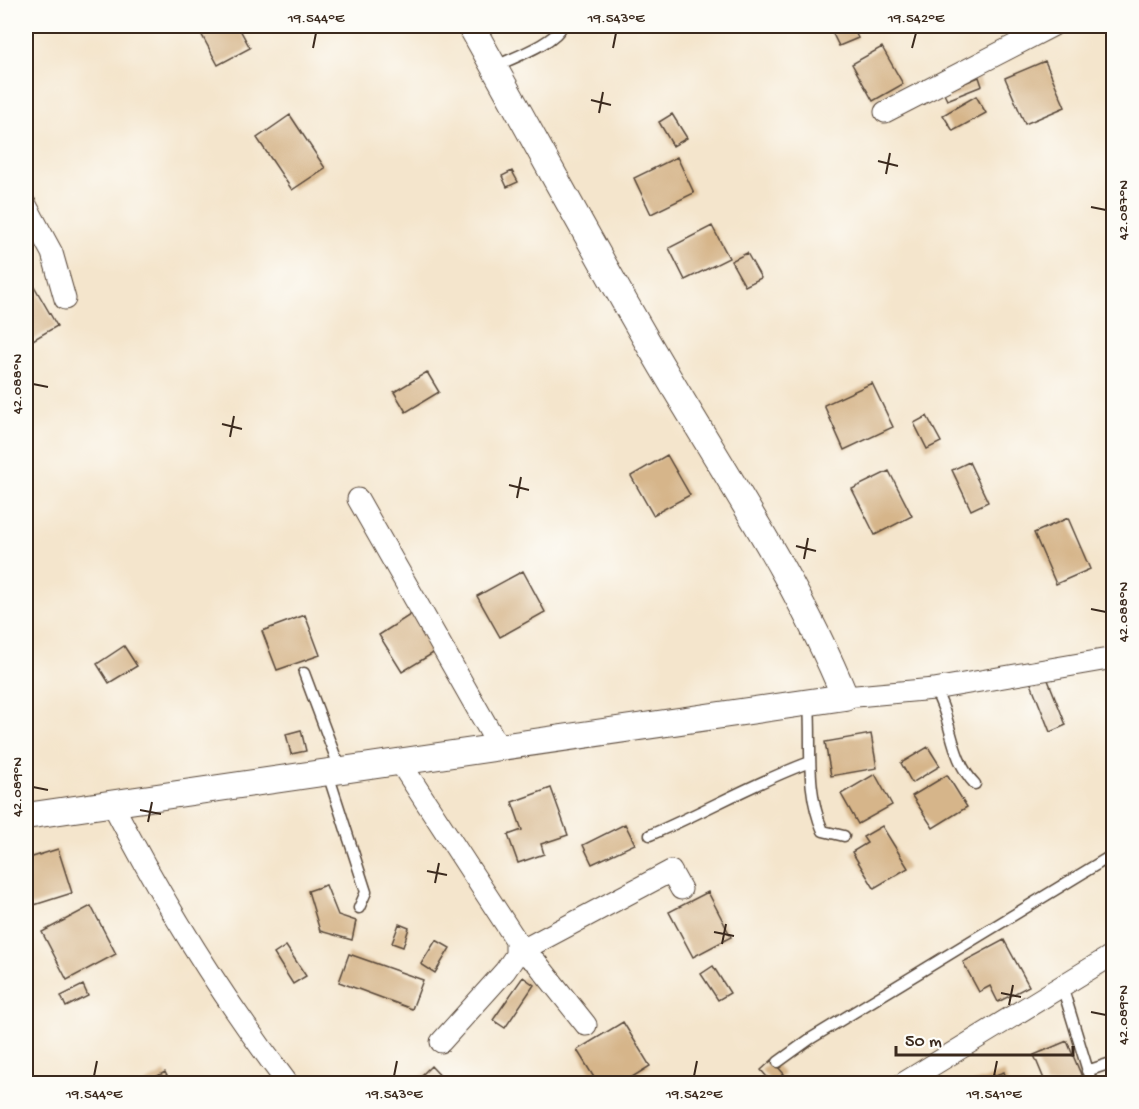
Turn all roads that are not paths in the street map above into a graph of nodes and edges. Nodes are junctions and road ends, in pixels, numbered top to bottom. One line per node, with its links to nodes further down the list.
1 (471, 26): 4 (street)
2 (562, 26): 4 (lane)
3 (1052, 26): 5 (street)
4 (494, 67): 12 (street)
5 (885, 112)
6 (26, 205): 7 (street)
7 (64, 299)
8 (358, 499): 14 (street)
9 (1113, 658): 11 (street)
10 (304, 673): 17 (lane)
11 (934, 689): 12 (street); 18 (lane)
12 (845, 697): 13 (street)
13 (809, 703): 14 (street); 15 (lane)
14 (500, 749): 16 (street)
15 (810, 762): 21 (lane); 22 (lane)
16 (401, 764): 17 (street); 26 (street)
17 (334, 773): 19 (street); 25 (lane)
18 (975, 784)
19 (113, 805): 20 (street); 34 (street)
20 (26, 816)
21 (650, 835)
22 (844, 836)
23 (1113, 854): 31 (lane)
24 (681, 888): 26 (street)
25 (359, 908)
26 (516, 948): 29 (street); 30 (street)
27 (1113, 954): 28 (street)
28 (1062, 986): 33 (lane); 35 (street)
29 (586, 1025)
30 (441, 1042)
31 (778, 1062)
32 (1113, 1062): 33 (lane)
33 (1087, 1071): 36 (lane)
34 (288, 1083)
35 (902, 1083)
36 (1092, 1083)

